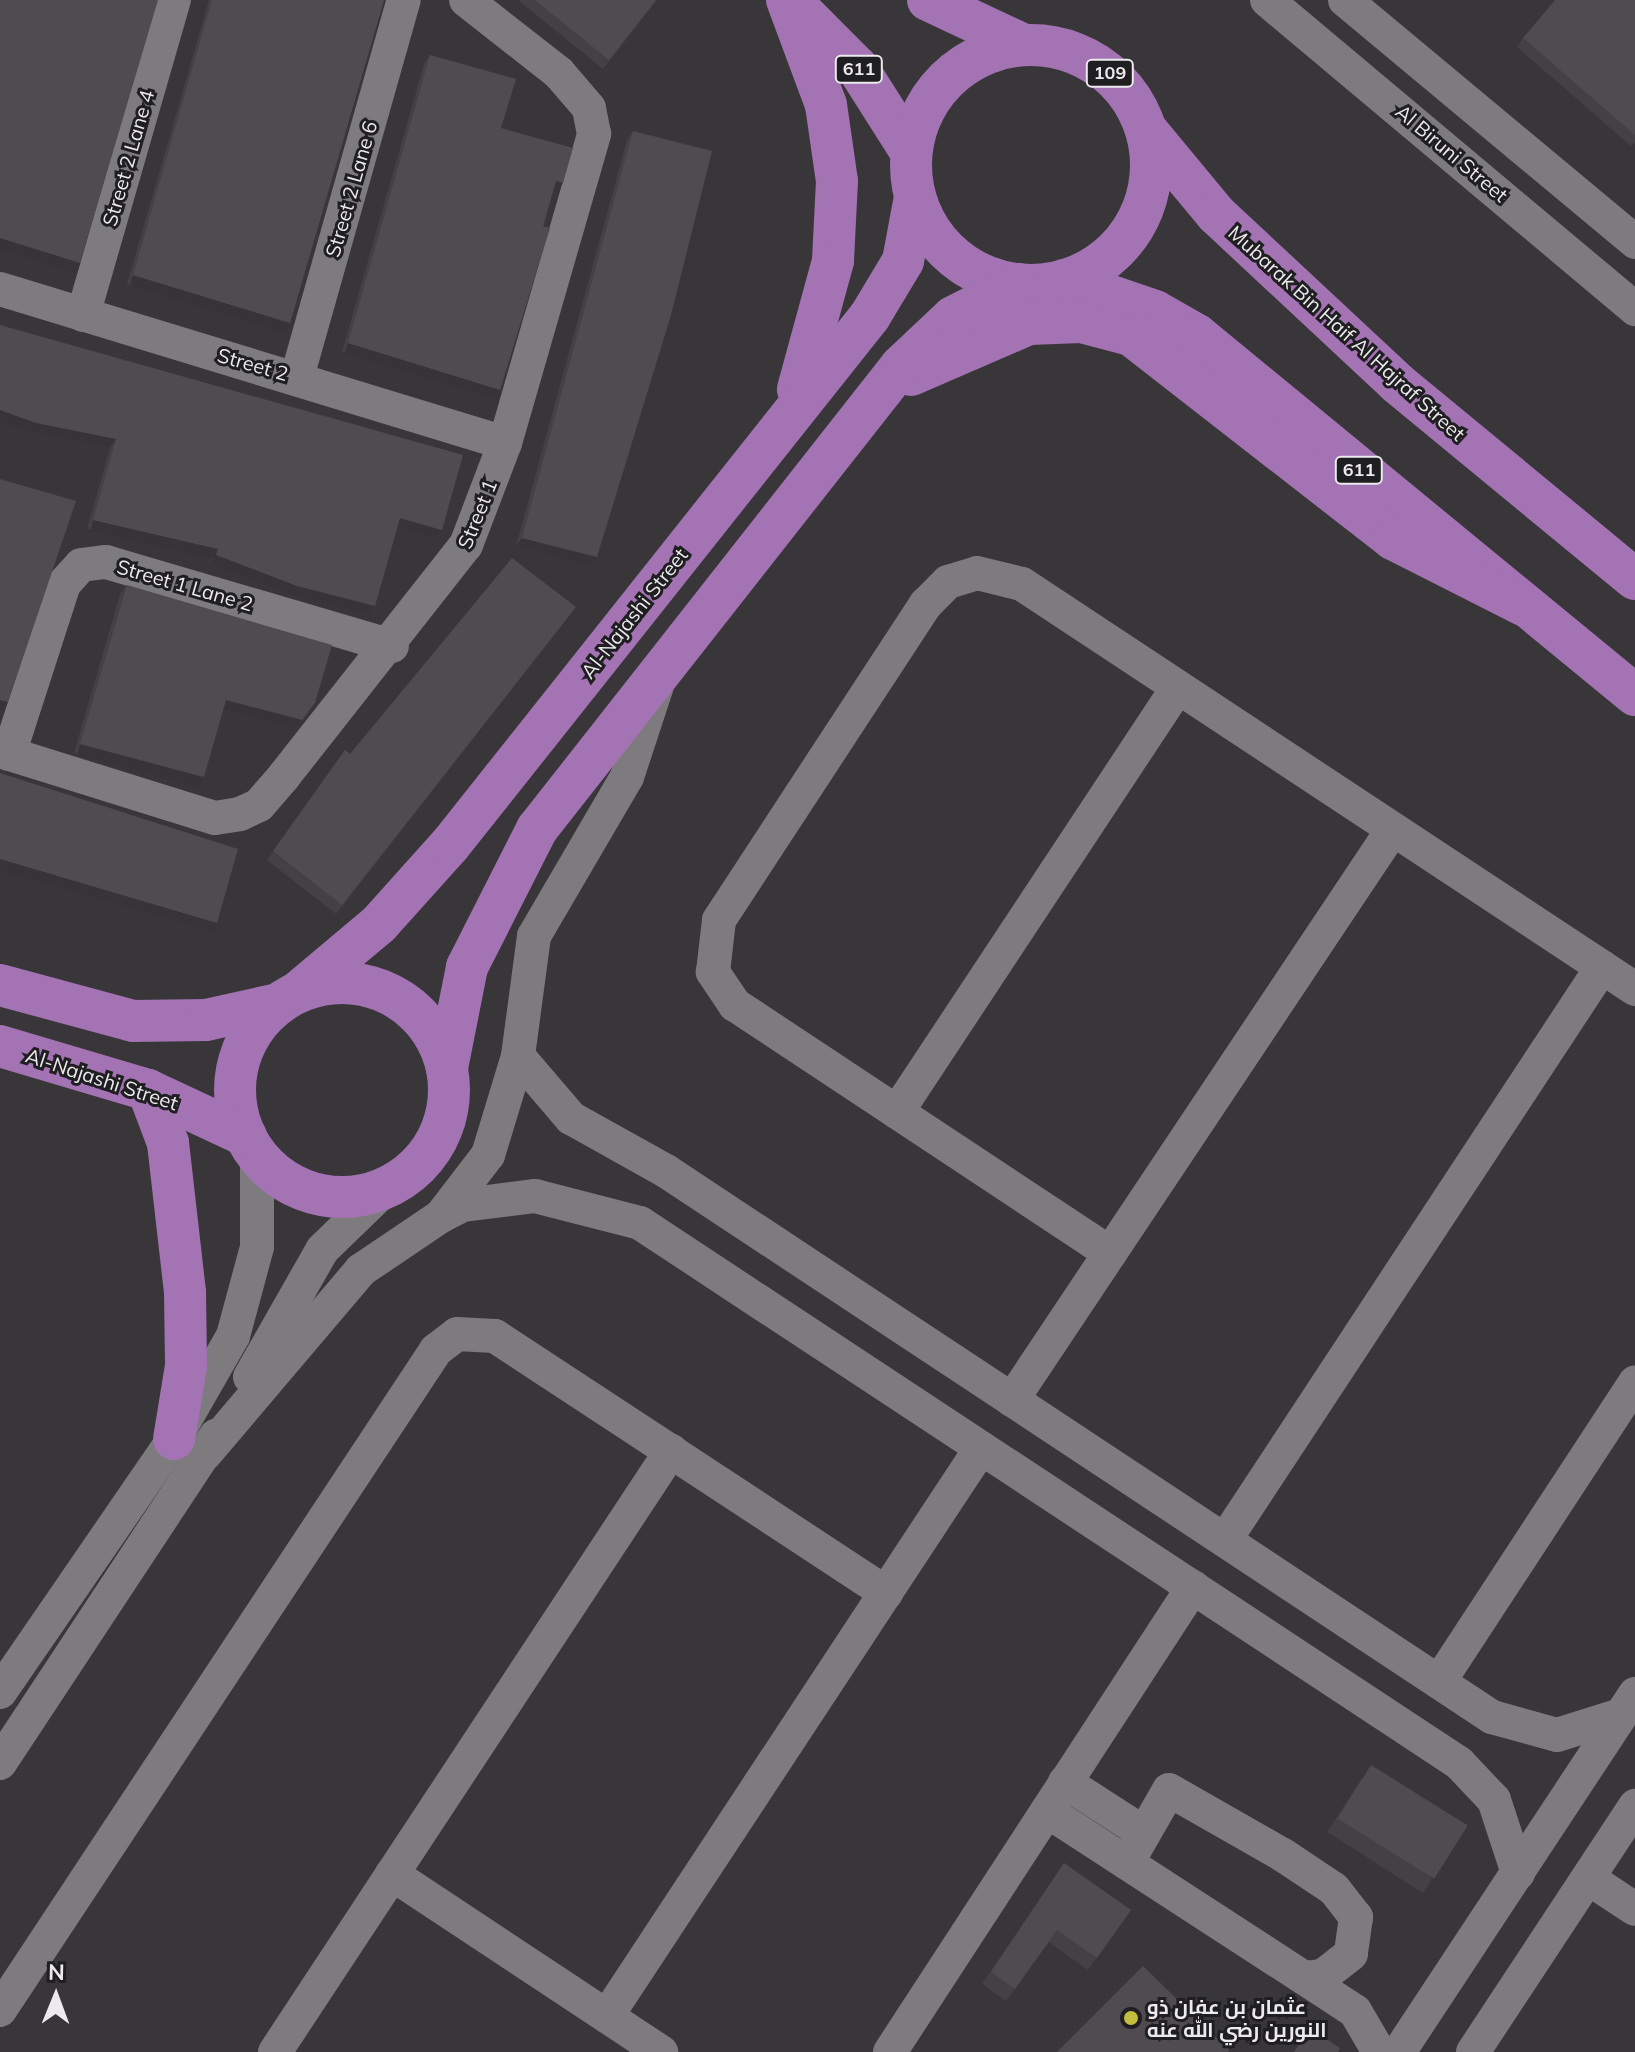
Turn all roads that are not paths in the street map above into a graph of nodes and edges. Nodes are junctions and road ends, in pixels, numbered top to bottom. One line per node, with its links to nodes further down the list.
1 (174, 0): 21 (street, Street 2 Lane 4)
2 (404, 0): 22 (street, Street 2 Lane 6)
3 (466, 0): 25 (street, Street 1)
4 (788, 0): 14 (main road, 611); 24 (main road)
5 (928, 0): 9 (main road)
6 (1267, 0): 10 (street, Al Biruni Street)
7 (1345, 0): 8 (street)
8 (1396, 43): 10 (street); 11 (street)
9 (1022, 44): 13 (main road, 109); 14 (main road, 109)
10 (1359, 75): 12 (street, Al Biruni Street)
11 (1451, 87): 12 (street); 16 (street)
12 (1415, 122): 20 (street, Al Biruni Street)
13 (1148, 132): 17 (main road, 109); 26 (main road, Mubarak Bin Haif Al Hajraf Street)
14 (911, 152): 15 (main road, 109)
15 (915, 197): 18 (main road, 109); 24 (main road, Al-Najashi Street)
16 (1635, 242)
17 (1064, 280): 18 (main road, 109); 27 (main road, 611)
18 (1018, 284): 23 (main road)
19 (0, 289): 21 (street, Street 2)
20 (1635, 309)
21 (83, 315): 22 (street, Street 2)
22 (297, 377): 25 (street, Street 2)
23 (879, 393): 27 (main road); 29 (main road)
24 (785, 421): 37 (main road, Al-Najashi Street)
25 (505, 443): 28 (street, Street 1)
26 (1635, 579)
27 (1523, 605): 31 (main road, 611)
28 (392, 646): 32 (street, Street 1); 32 (street, Street 1 Lane 2)
29 (662, 669): 39 (street); 40 (main road)
30 (1178, 687): 33 (street); 42 (street); 42 (street)
31 (1635, 695)
32 (4, 753)
33 (1393, 829): 34 (street); 46 (street)
34 (1602, 967): 36 (street); 52 (street)
35 (0, 985): 37 (main road, Al-Najashi Street)
36 (1635, 989)
37 (288, 998): 40 (main road); 43 (main road)
38 (0, 1046): 41 (main road, Al-Najashi Street)
39 (518, 1056): 45 (street); 48 (street)
40 (447, 1068): 44 (main road)
41 (148, 1090): 43 (main road, Al-Najashi Street); 49 (main road)
42 (897, 1112): 46 (street)
43 (251, 1146): 44 (main road); 49 (street)
44 (388, 1186): 49 (street)
45 (441, 1216): 49 (street); 50 (street)
46 (1110, 1253): 48 (street)
47 (1635, 1382): 55 (street)
48 (1012, 1400): 52 (street)
49 (190, 1446): 56 (street); 58 (street)
50 (981, 1448): 53 (street); 54 (street)
51 (671, 1451): 54 (street); 65 (street); 69 (street)
52 (1225, 1540): 55 (street)
53 (1193, 1587): 59 (street); 64 (street)
54 (886, 1593): 70 (street)
55 (1439, 1682): 57 (street)
56 (0, 1692)
57 (1628, 1704): 64 (street)
58 (0, 1763)
59 (1065, 1782): 61 (street); 62 (street)
60 (1635, 1806): 66 (street)
61 (1047, 1811): 63 (street); 73 (street)
62 (1144, 1833): 63 (street); 68 (street)
63 (1127, 1863): 68 (street)
64 (1518, 1873): 75 (street)
65 (392, 1874): 70 (street); 71 (street)
66 (1588, 1878): 67 (street); 76 (street)
67 (1635, 1909)
68 (1305, 1978): 74 (street)
69 (0, 2010)
70 (607, 2016): 72 (street)
71 (275, 2052)
72 (661, 2052)
73 (890, 2052)
74 (1379, 2052)
75 (1399, 2052)
76 (1473, 2052)

